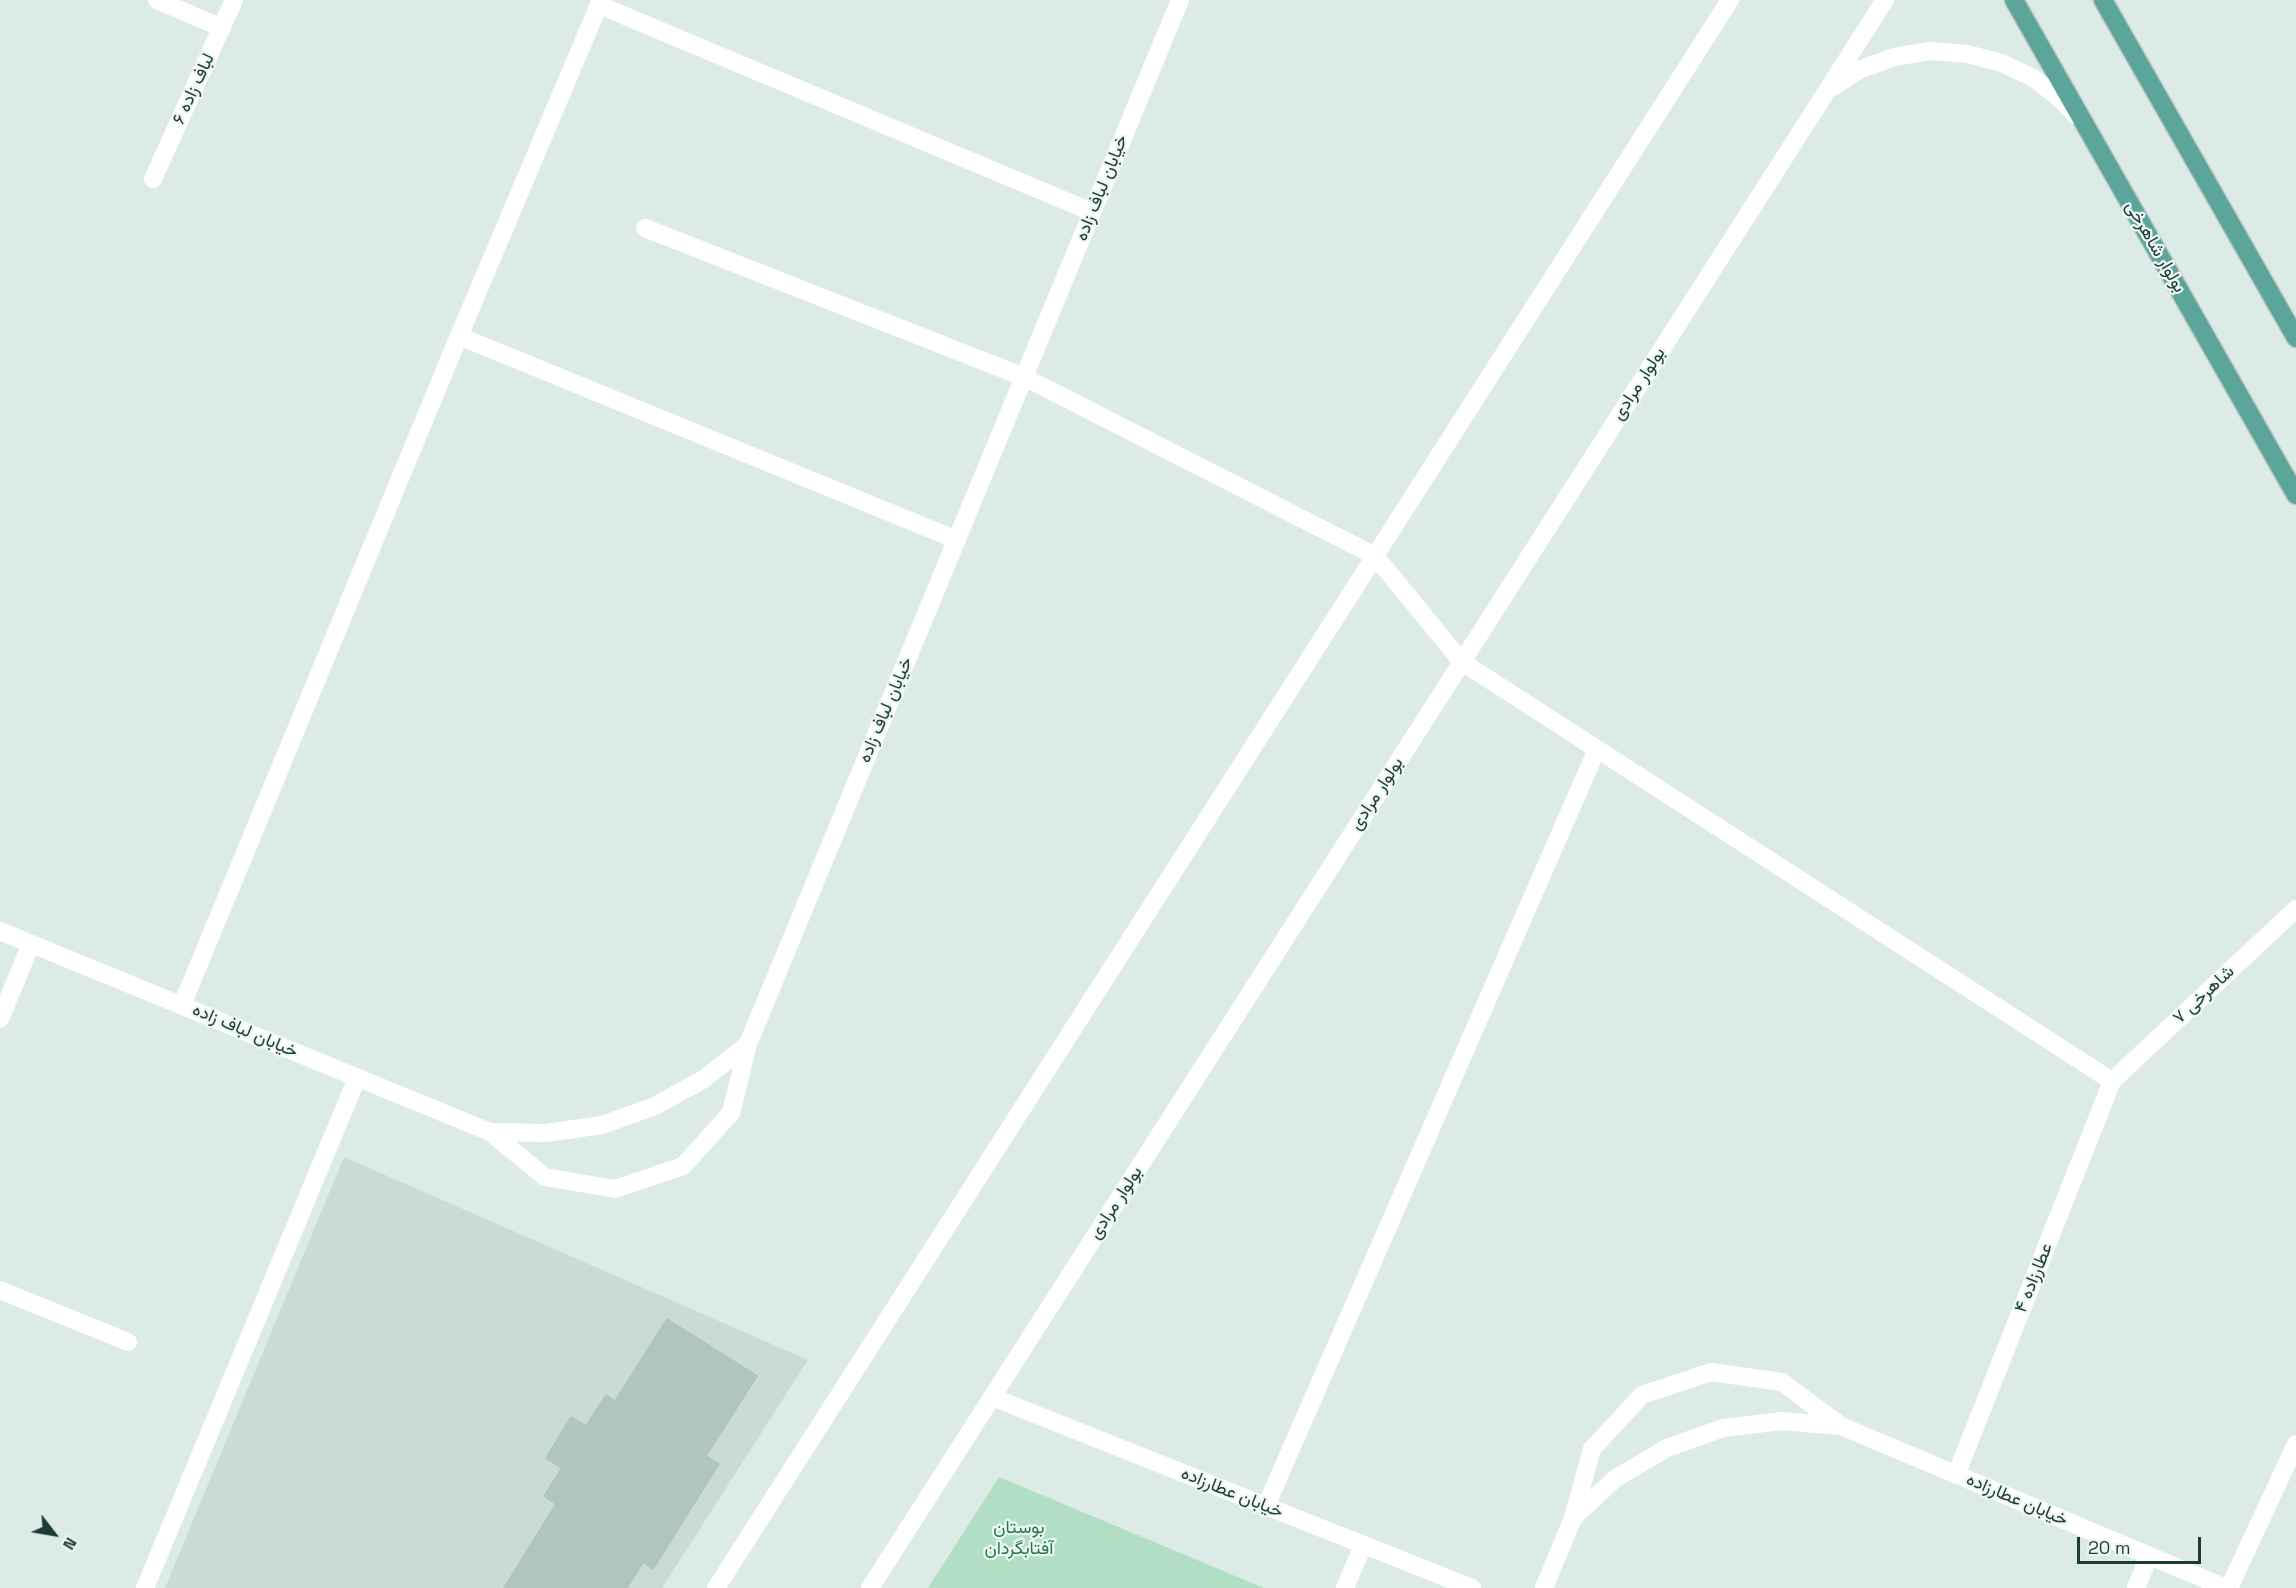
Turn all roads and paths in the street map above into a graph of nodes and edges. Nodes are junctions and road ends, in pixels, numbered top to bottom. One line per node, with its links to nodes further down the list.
1 (157, 0): 9 (street)
2 (234, 0): 9 (street, لباف زاده ۶)
3 (1180, 0): 13 (street, خیابان لباف زاده)
4 (1730, 0): 20 (street)
5 (1885, 0): 10 (street, بولوار مرادی)
6 (2014, 0): 11 (main road, بولوار شاهرخی)
7 (2103, 0): 16 (main road)
8 (600, 2): 13 (street); 15 (street)
9 (222, 28): 12 (street, لباف زاده ۶)
10 (1828, 90): 11 (street); 21 (street, بولوار مرادی)
11 (2088, 129): 18 (main road, بولوار شاهرخی)
12 (153, 178)
13 (1092, 212): 17 (street, خیابان لباف زاده)
14 (645, 228): 17 (street)
15 (459, 336): 19 (street); 26 (street)
16 (2296, 338)
17 (1024, 377): 19 (street, خیابان لباف زاده); 20 (street)
18 (2296, 495)
19 (957, 540): 28 (street, خیابان لباف زاده)
20 (1375, 556): 21 (street); 43 (street)
21 (1462, 662): 22 (street); 34 (street, بولوار مرادی)
22 (1597, 749): 30 (street); 38 (street)
23 (2296, 909): 30 (street, شاهرخی ۷)
24 (0, 931): 25 (street, خیابان لباف زاده)
25 (31, 944): 26 (street, خیابان لباف زاده); 27 (street)
26 (182, 1005): 29 (street, خیابان لباف زاده)
27 (0, 1019)
28 (748, 1044): 31 (street, خیابان لباف زاده); 31 (street, خیابان لباف زاده)
29 (357, 1078): 31 (street, خیابان لباف زاده); 42 (street)
30 (2112, 1081): 37 (street, عطارزاده ۴)
31 (490, 1132)
32 (0, 1290): 33 (street)
33 (128, 1342)
34 (992, 1397): 38 (street, خیابان عطارزاده); 44 (street, بولوار مرادی)
35 (1841, 1426): 37 (street, خیابان عطارزاده); 39 (street, خیابان عطارزاده); 39 (street, خیابان عطارزاده)
36 (2296, 1444): 49 (street)
37 (1956, 1475): 41 (street, خیابان عطارزاده)
38 (1266, 1506): 40 (street, خیابان عطارزاده)
39 (1573, 1518): 47 (street, خیابان عطارزاده)
40 (1363, 1545): 45 (street); 46 (street, خیابان عطارزاده)
41 (2149, 1556): 48 (street); 49 (street, خیابان عطارزاده)
42 (145, 1588)
43 (716, 1588)
44 (870, 1588)
45 (1345, 1588)
46 (1472, 1588)
47 (1544, 1588)
48 (2136, 1588)
49 (2228, 1588)

